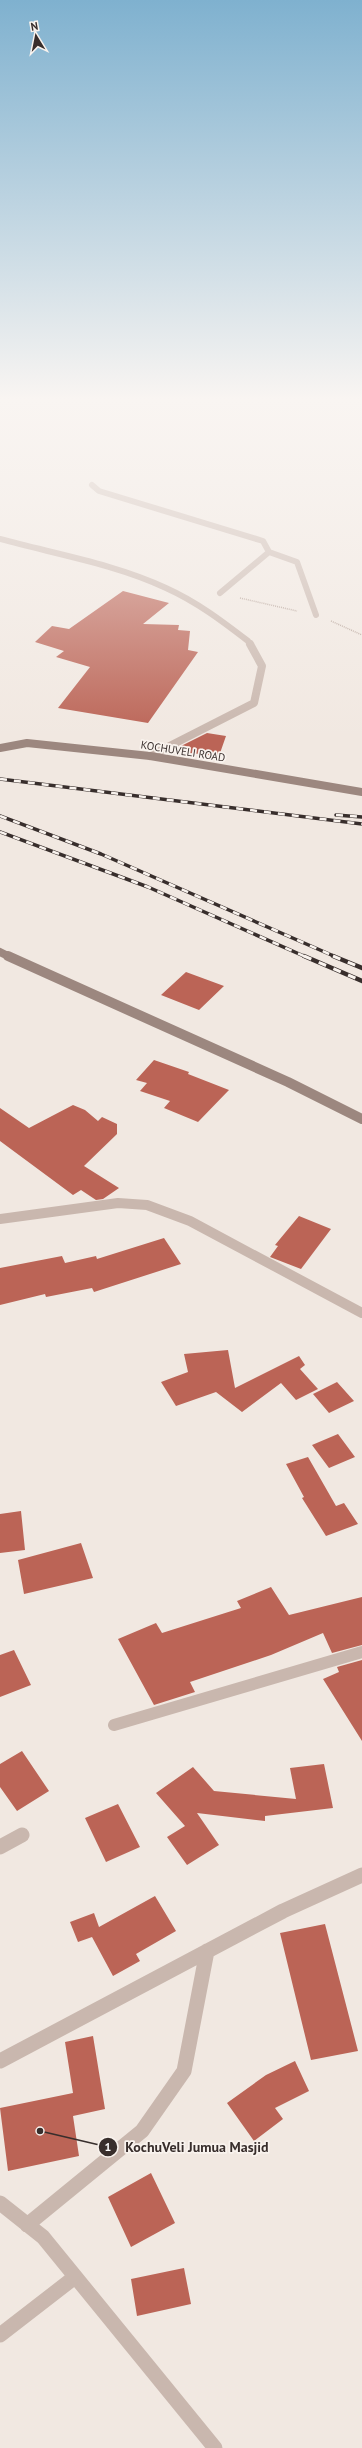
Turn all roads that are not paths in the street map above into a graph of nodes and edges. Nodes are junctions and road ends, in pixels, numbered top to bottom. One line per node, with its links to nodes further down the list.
1 (165, 511): 3 (street)
2 (0, 539): 7 (street)
3 (269, 552): 4 (street); 5 (street)
4 (220, 593)
5 (316, 615)
6 (0, 748): 7 (street, KOCHUVELI ROAD)
7 (150, 756): 8 (street, KOCHUVELI ROAD)
8 (362, 792)
9 (0, 952): 10 (street)
10 (362, 1119)
11 (0, 1219): 12 (street)
12 (362, 1313)
13 (362, 1652): 14 (street)
14 (114, 1725)
15 (22, 1835): 16 (street)
16 (0, 1847)
17 (362, 1875): 18 (street)
18 (207, 1951): 19 (street); 21 (street)
19 (0, 2061)
20 (0, 2202): 21 (street)
21 (27, 2225): 22 (street)
22 (75, 2277): 23 (street); 24 (street)
23 (0, 2334)
24 (215, 2448)

